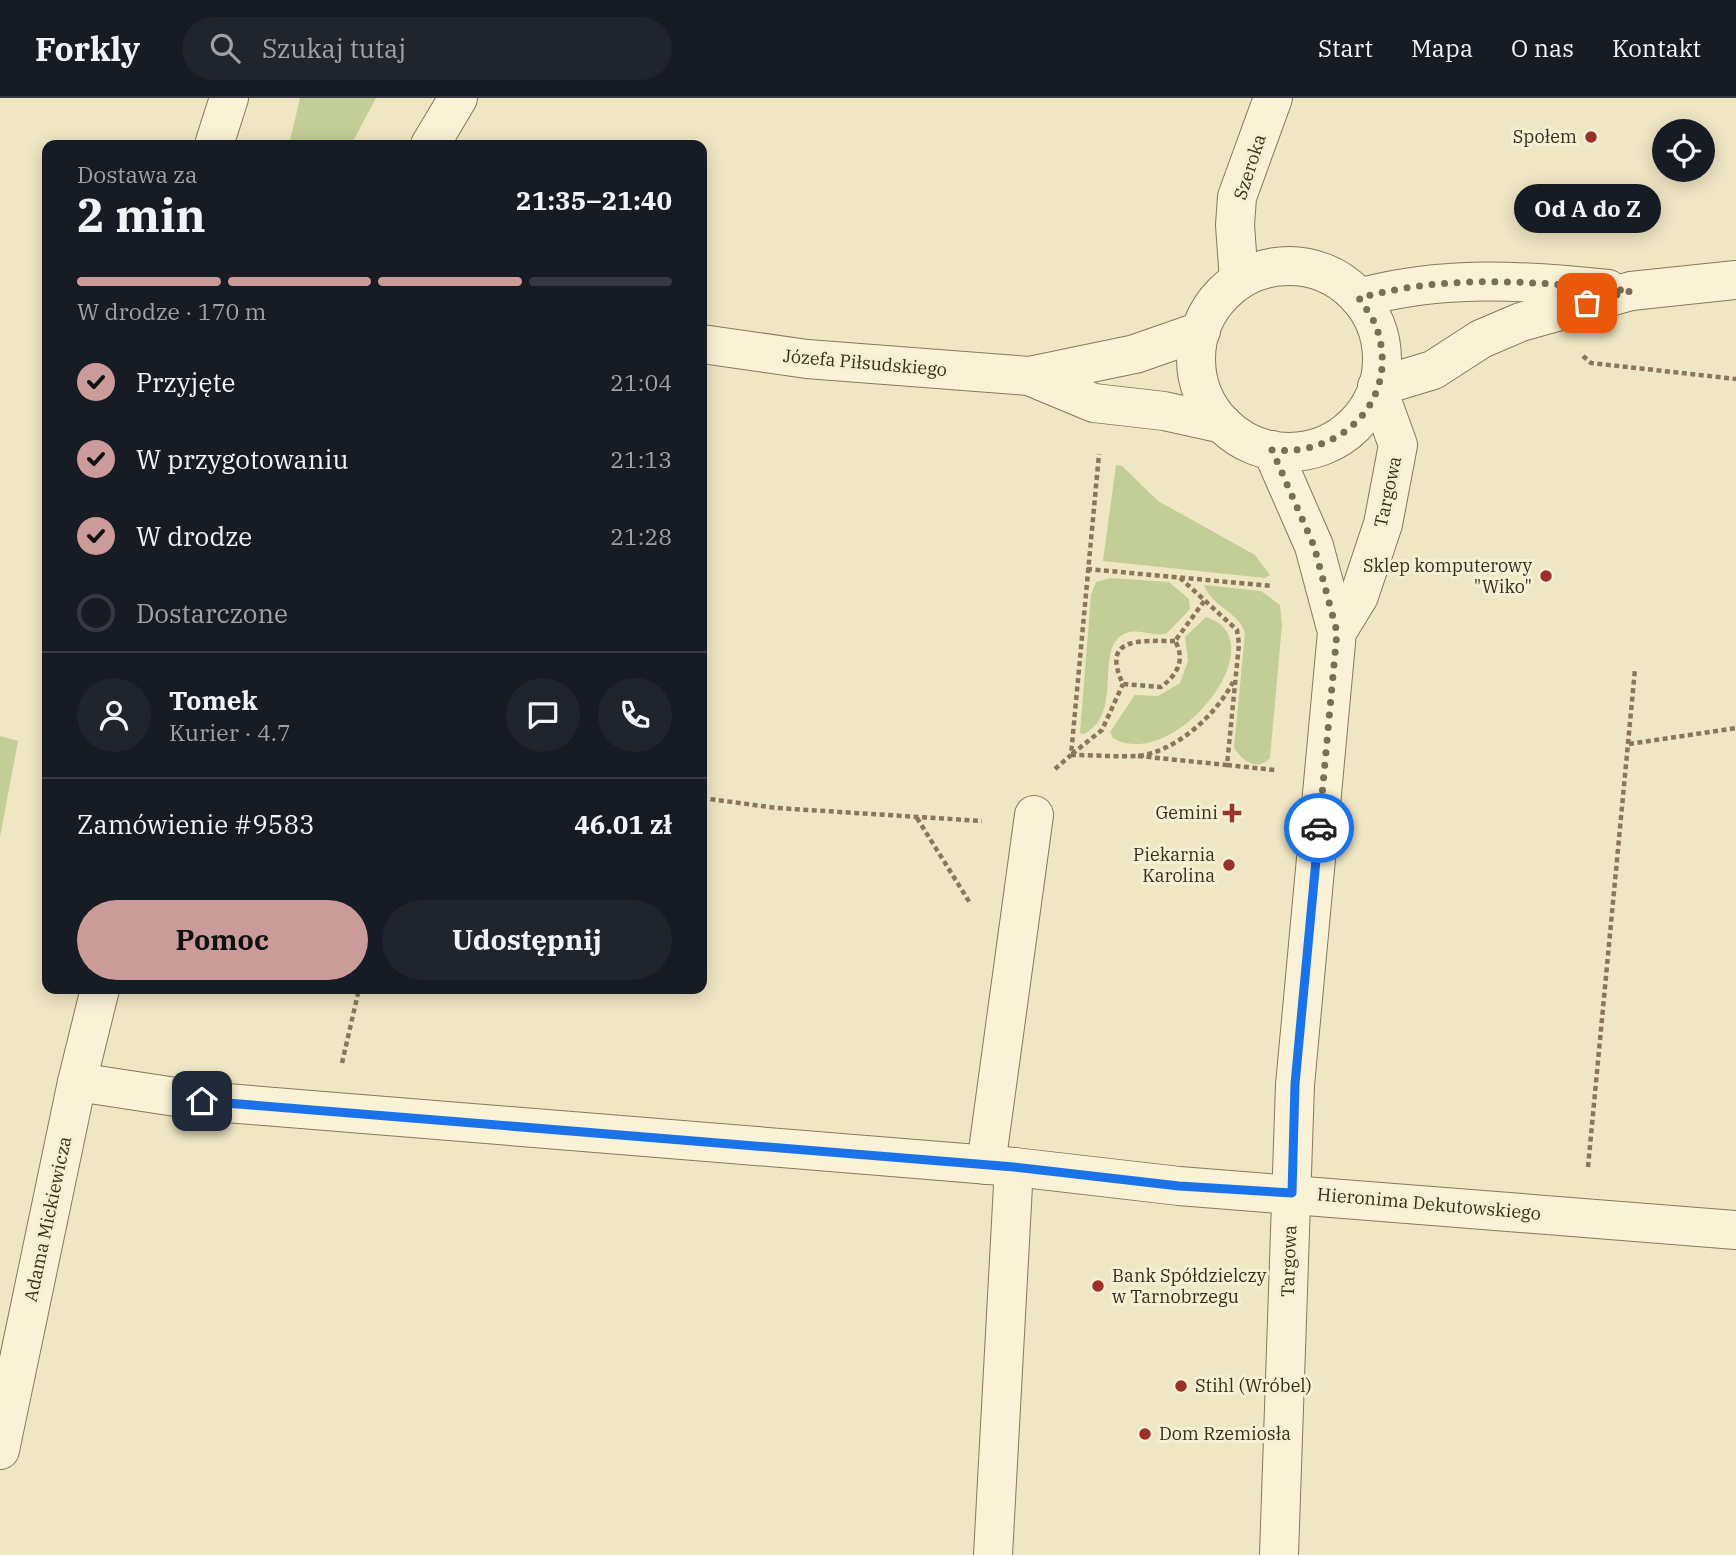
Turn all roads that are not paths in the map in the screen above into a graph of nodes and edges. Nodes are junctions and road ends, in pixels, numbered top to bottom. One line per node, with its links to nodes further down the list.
1 (229, 98): 4 (street)
2 (458, 98): 5 (street)
3 (1273, 98): 6 (street, Szeroka)
4 (216, 140)
5 (433, 140)
6 (1239, 280): 9 (street); 10 (street)
7 (1736, 280): 8 (street)
8 (1631, 291): 9 (street); 13 (street)
9 (1359, 298): 13 (street)
10 (1200, 331): 12 (street, Józefa Piłsudskiego); 14 (street)
11 (707, 345): 12 (street, Józefa Piłsudskiego)
12 (1029, 376): 14 (street, Józefa Piłsudskiego)
13 (1377, 387): 15 (street); 16 (street, Targowa)
14 (1223, 424): 15 (street)
15 (1272, 450): 16 (street, Targowa)
16 (1337, 632): 21 (street, Targowa)
17 (1034, 816): 20 (street)
18 (99, 994): 19 (street, Adama Mickiewicza)
19 (77, 1082): 20 (street, Hieronima Dekutowskiego); 23 (street, Adama Mickiewicza)
20 (1000, 1166): 21 (street, Hieronima Dekutowskiego); 24 (street)
21 (1292, 1193): 22 (street, Hieronima Dekutowskiego); 25 (street, Targowa)
22 (1736, 1230)
23 (0, 1450)
24 (993, 1555)
25 (1279, 1555)

